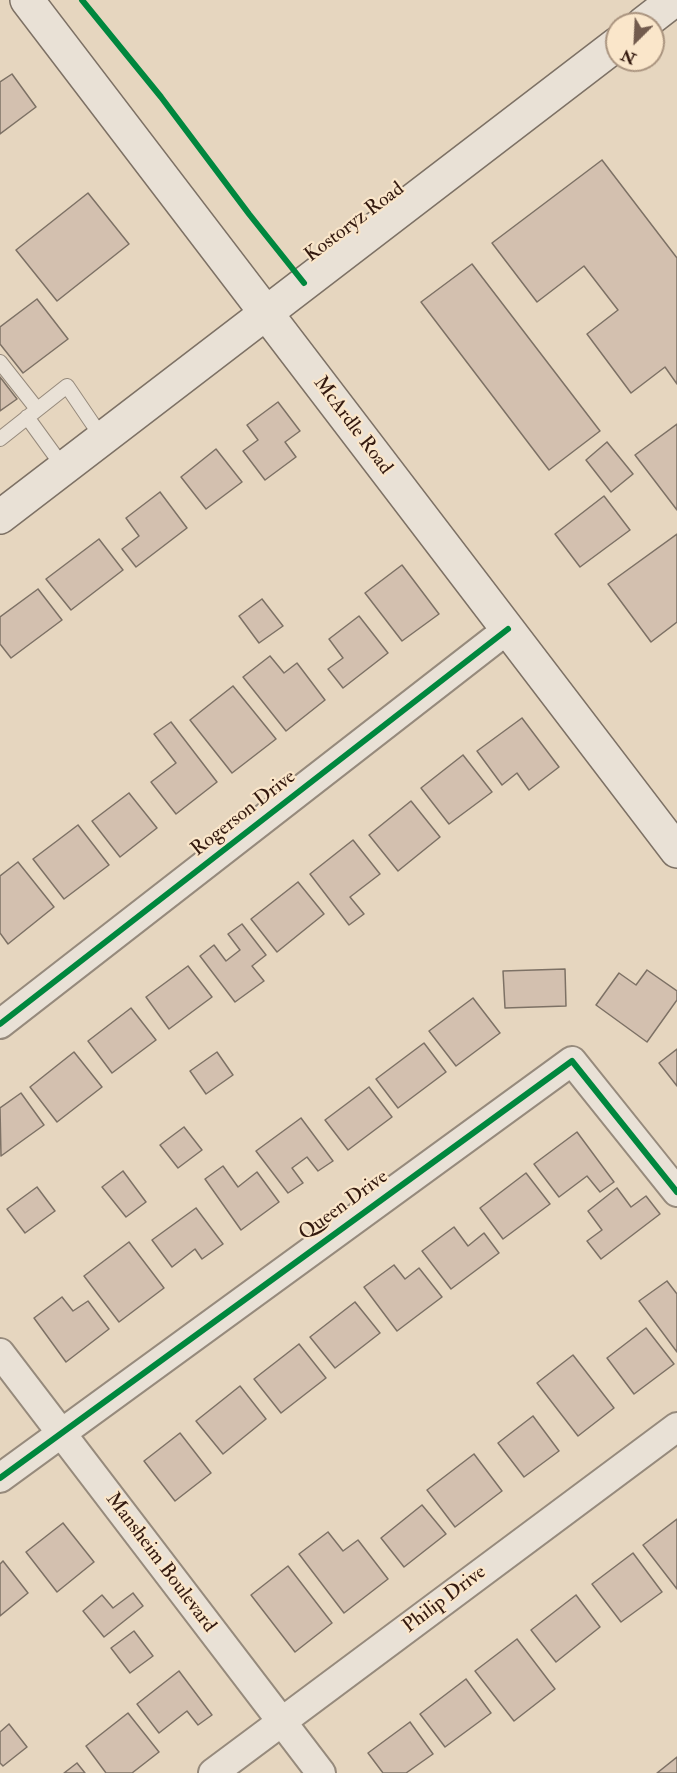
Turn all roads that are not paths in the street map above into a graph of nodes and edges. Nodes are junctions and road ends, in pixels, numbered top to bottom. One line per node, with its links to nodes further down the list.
1 (27, 0): 5 (main road, McArdle Road)
2 (674, 0): 3 (main road)
3 (658, 12)
4 (605, 53): 5 (main road, Kostoryz Road)
5 (266, 313): 9 (main road, Kostoryz Road); 12 (main road, McArdle Road)
6 (0, 362): 7 (lane)
7 (32, 413): 8 (lane); 9 (lane); 10 (lane)
8 (0, 439)
9 (103, 439): 10 (main road, Kostoryz Road)
10 (64, 468): 11 (main road, Kostoryz Road)
11 (3, 509)
12 (508, 629): 13 (main road, McArdle Road); 14 (street, Rogerson Drive)
13 (677, 851)
14 (0, 1024)
15 (677, 1192): 18 (street, Queen Drive)
16 (0, 1353): 18 (street, Mansheim Boulevard)
17 (677, 1427): 20 (street, Philip Drive)
18 (61, 1432): 19 (street, Queen Drive); 20 (street, Mansheim Boulevard)
19 (0, 1478)
20 (281, 1721): 21 (street, Philip Drive); 22 (street, Mansheim Boulevard)
21 (213, 1773)
22 (321, 1773)

